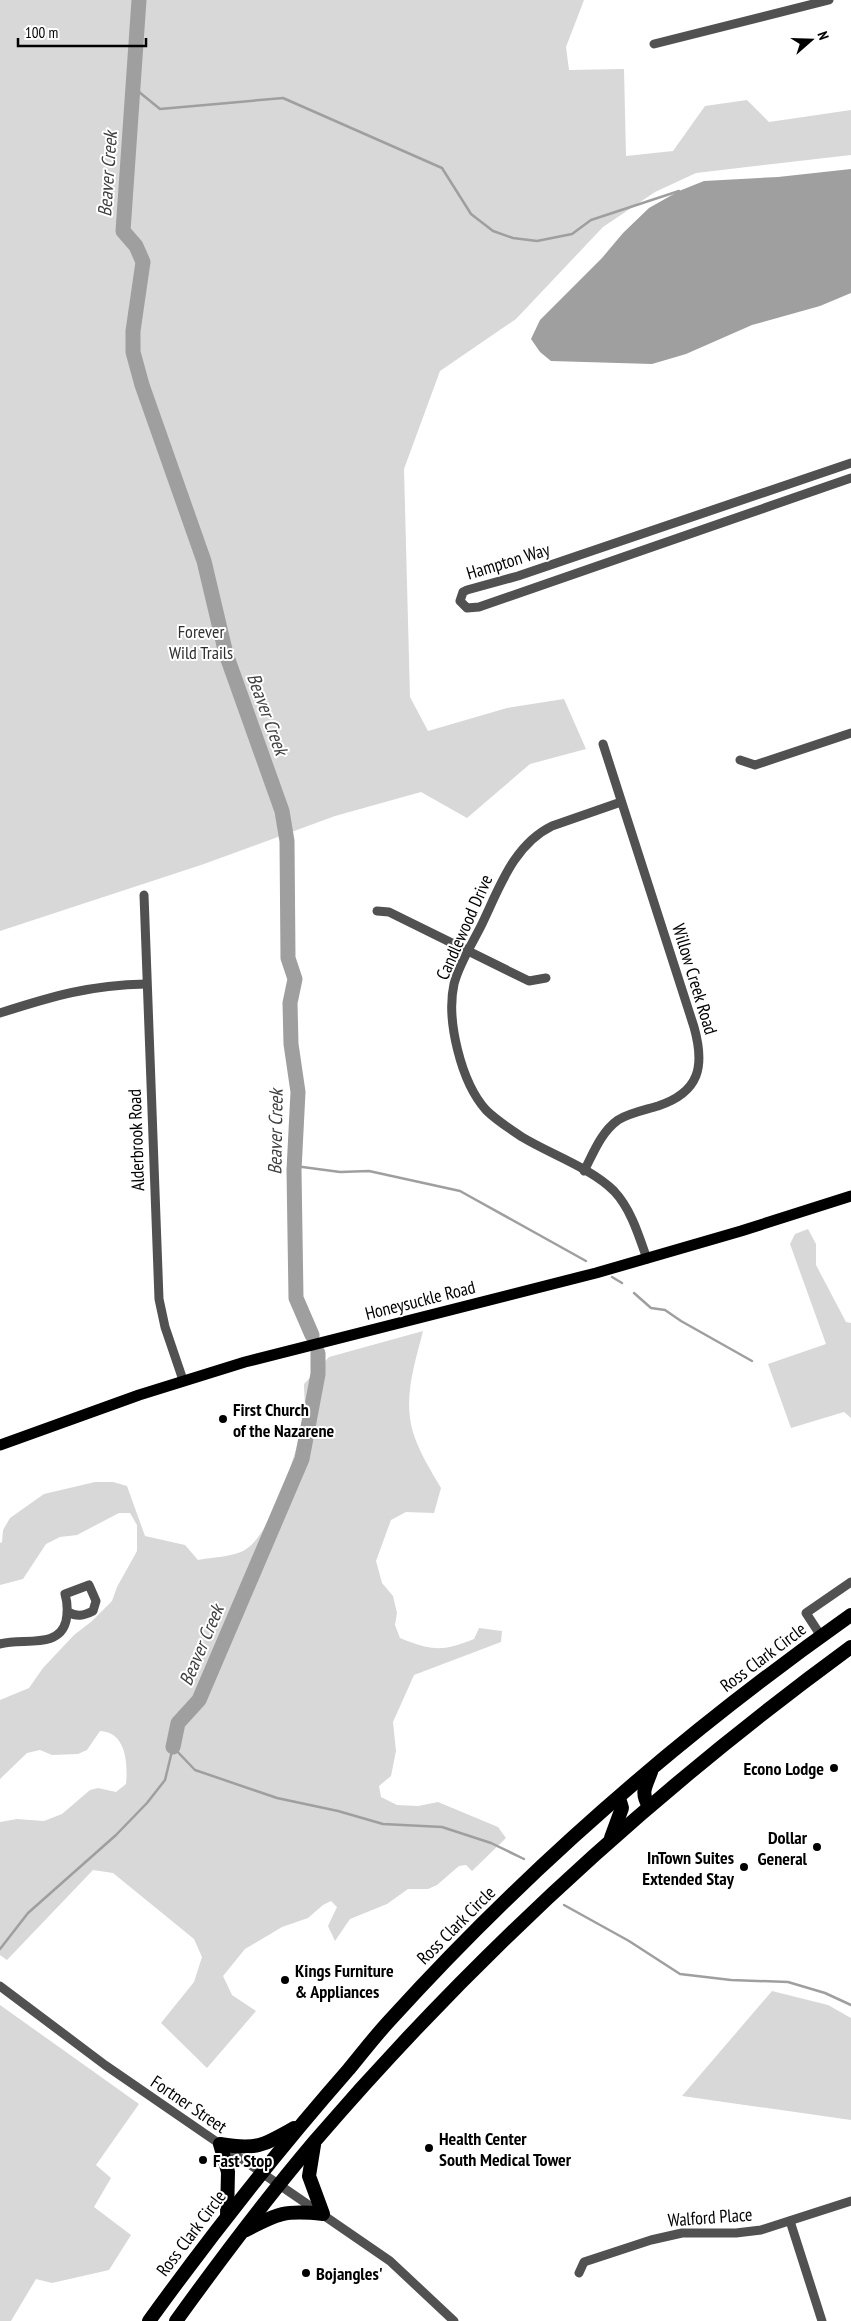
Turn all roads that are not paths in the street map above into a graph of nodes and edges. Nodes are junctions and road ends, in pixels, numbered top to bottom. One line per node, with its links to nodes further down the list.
1 (829, 0): 2 (street)
2 (654, 44)
3 (851, 463): 4 (street, Hampton Way)
4 (851, 478)
5 (851, 733): 7 (street)
6 (603, 744): 8 (street, Willow Creek Road)
7 (740, 760)
8 (621, 802): 11 (street, Candlewood Drive); 15 (street, Willow Creek Road)
9 (144, 895): 13 (street, Alderbrook Road)
10 (377, 911): 11 (street)
11 (468, 951): 12 (street); 15 (street, Candlewood Drive)
12 (546, 978)
13 (146, 984): 14 (street); 18 (street, Alderbrook Road)
14 (0, 1013)
15 (584, 1171): 17 (street, Candlewood Drive)
16 (851, 1196): 17 (main road, Honeysuckle Road)
17 (647, 1259): 18 (main road, Honeysuckle Road)
18 (183, 1380): 19 (main road, Honeysuckle Road)
19 (0, 1446)
20 (851, 1582): 23 (street)
21 (68, 1612): 24 (street)
22 (851, 1615): 23 (highway, Ross Clark Circle)
23 (821, 1636): 26 (highway, Ross Clark Circle)
24 (0, 1644)
25 (851, 1647): 28 (highway)
26 (652, 1769): 27 (highway, Ross Clark Circle); 28 (highway)
27 (619, 1798): 29 (highway); 31 (highway, Ross Clark Circle)
28 (648, 1806): 29 (highway)
29 (610, 1841): 32 (highway)
30 (0, 1986): 33 (street, Fortner Street)
31 (302, 2124): 33 (highway); 34 (highway, Ross Clark Circle)
32 (315, 2142): 35 (highway); 37 (highway)
33 (220, 2144): 34 (street, Fortner Street); 38 (highway)
34 (261, 2172): 35 (street, Fortner Street); 38 (highway, Ross Clark Circle)
35 (280, 2184): 37 (street, Fortner Street); 40 (highway)
36 (851, 2201): 39 (street, Walford Place)
37 (323, 2214): 40 (highway); 44 (street, Fortner Street)
38 (227, 2216): 42 (highway, Ross Clark Circle)
39 (790, 2221): 41 (street, Walford Place); 45 (street)
40 (241, 2233): 43 (highway)
41 (578, 2273)
42 (149, 2321)
43 (176, 2321)
44 (454, 2321)
45 (822, 2321)

